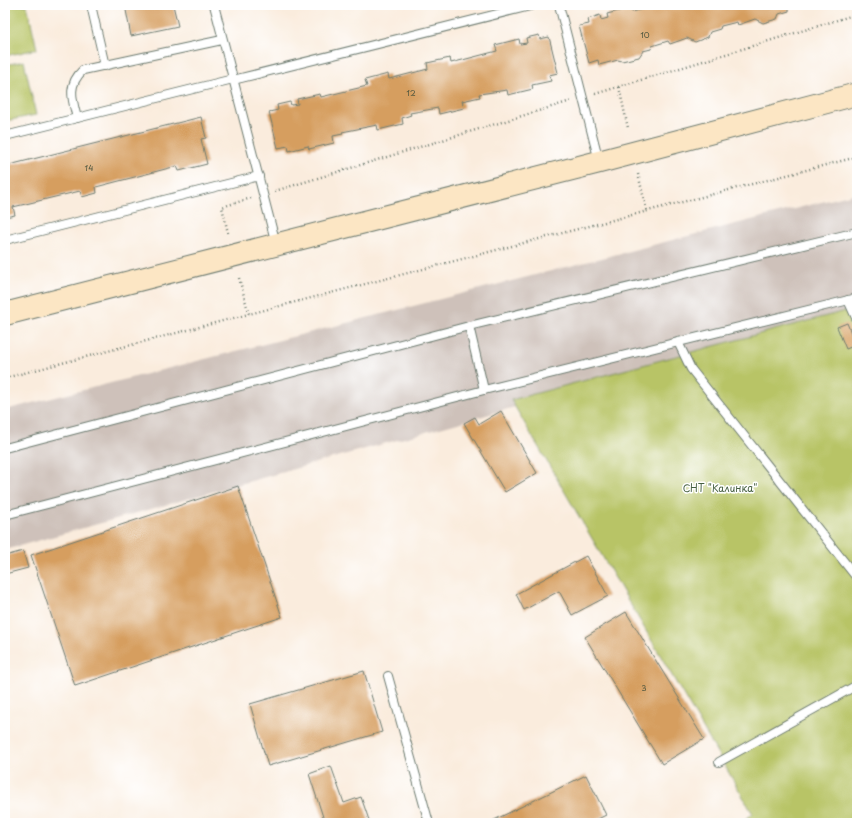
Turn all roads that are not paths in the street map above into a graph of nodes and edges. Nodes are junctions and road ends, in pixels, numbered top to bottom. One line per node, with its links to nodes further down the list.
1 (91, 5): 6 (lane)
2 (214, 5): 5 (lane)
3 (534, 5): 7 (lane)
4 (559, 5): 11 (lane)
5 (222, 40): 6 (lane); 7 (lane)
6 (105, 66): 9 (lane)
7 (233, 79): 9 (lane); 12 (lane)
8 (857, 94): 11 (street)
9 (77, 118): 10 (lane)
10 (5, 136)
11 (599, 162): 15 (street)
12 (259, 176): 14 (lane); 15 (lane)
13 (857, 232): 20 (lane)
14 (5, 240)
15 (276, 244): 18 (street)
16 (857, 298): 17 (lane)
17 (848, 300): 19 (lane); 21 (lane)
18 (5, 314)
19 (857, 320)
20 (469, 326): 22 (lane); 23 (lane)
21 (678, 342): 22 (lane); 25 (lane)
22 (484, 390): 24 (lane)
23 (5, 448)
24 (5, 515)
25 (857, 578)
26 (388, 676): 29 (lane)
27 (857, 685): 28 (lane)
28 (719, 762)
29 (429, 823)

